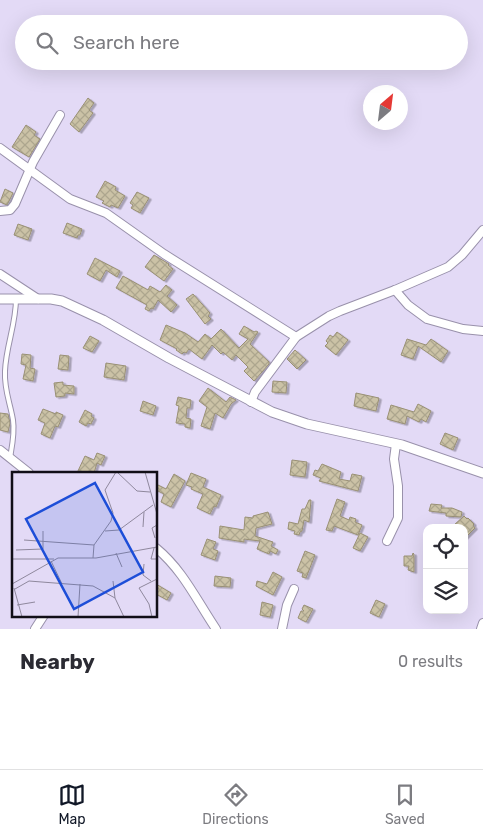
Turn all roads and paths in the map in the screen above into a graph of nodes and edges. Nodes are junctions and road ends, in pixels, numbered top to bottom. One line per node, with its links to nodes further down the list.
1 (60, 115): 3 (street)
2 (0, 148): 3 (street)
3 (30, 171): 4 (street); 12 (street)
4 (0, 211)
5 (483, 230): 7 (street)
6 (0, 274): 10 (street)
7 (395, 290): 11 (street); 12 (street)
8 (0, 299): 9 (street)
9 (16, 299): 10 (street); 16 (lane)
10 (38, 299): 13 (street)
11 (483, 332)
12 (296, 337): 13 (street)
13 (251, 402): 14 (street)
14 (396, 444): 18 (street); 19 (street)
15 (0, 450): 16 (street)
16 (10, 458): 17 (street)
17 (28, 472)
18 (483, 473)
19 (386, 541)
20 (158, 550): 25 (street)
21 (294, 589): 26 (street)
22 (43, 616): 24 (street)
23 (483, 623): 27 (street)
24 (35, 629)
25 (216, 629)
26 (282, 629)
27 (481, 629)

